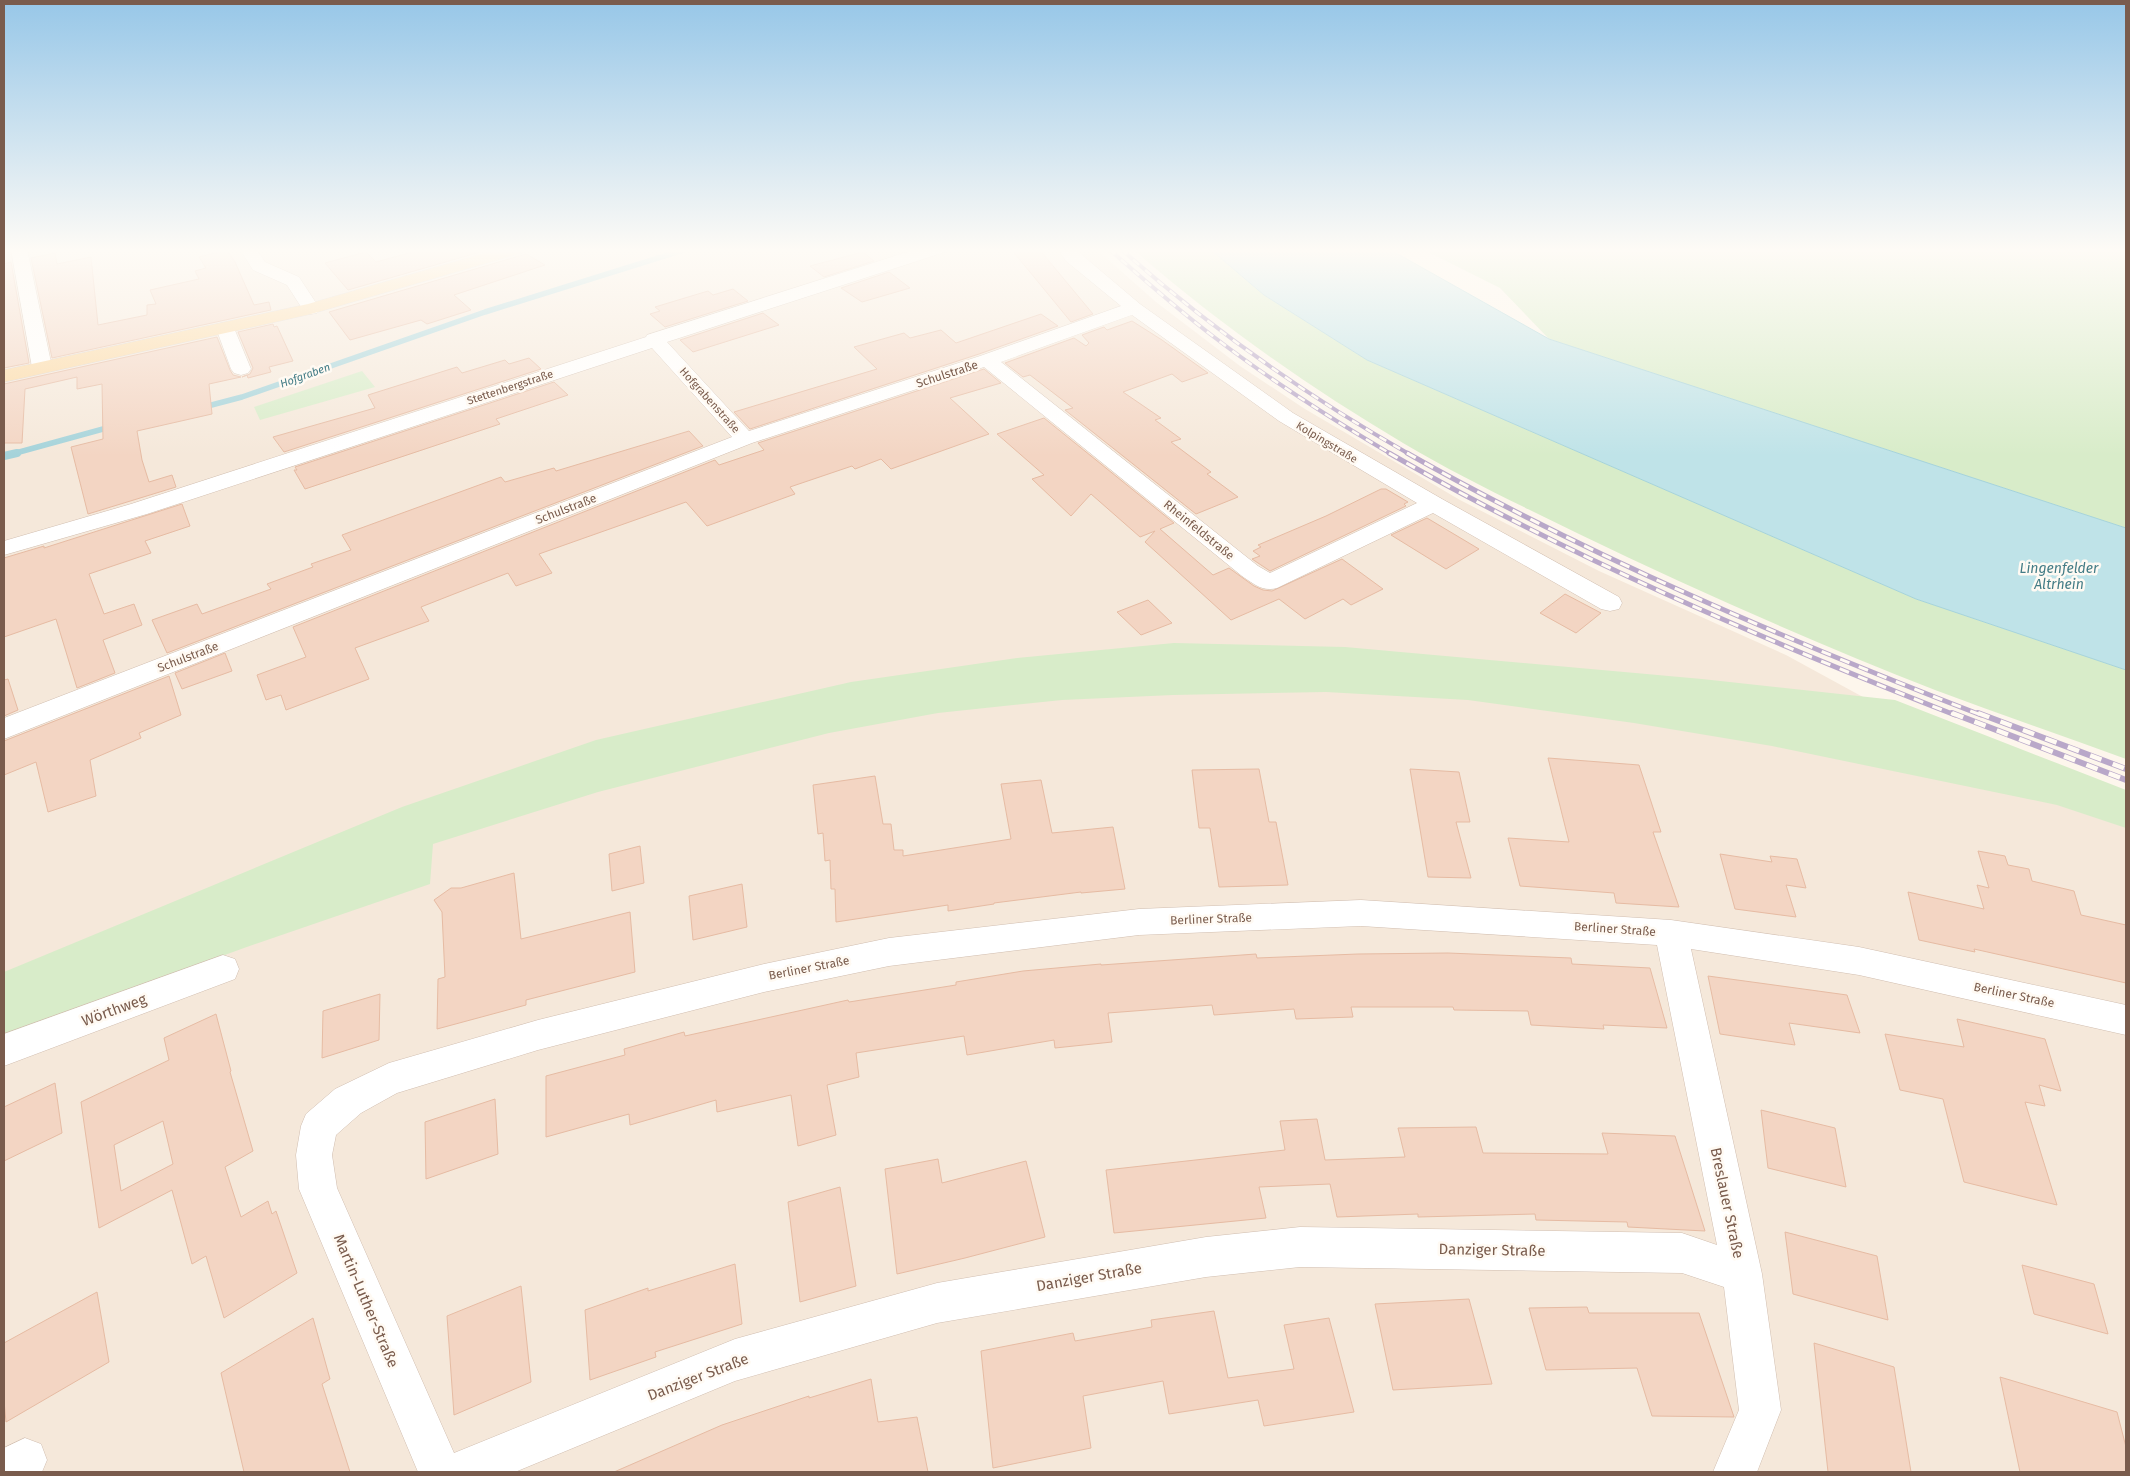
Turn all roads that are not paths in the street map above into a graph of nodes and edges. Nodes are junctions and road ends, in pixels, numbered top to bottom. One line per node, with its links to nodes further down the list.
1 (32, 318): 9 (street)
2 (273, 318): 6 (main road)
3 (722, 318): 7 (street, Stettenbergstraße)
4 (1106, 318): 8 (street, Schulstraße)
5 (1148, 318): 13 (street, Kolpingstraße)
6 (225, 328): 9 (main road); 10 (street)
7 (654, 340): 12 (street, Hofgrabenstraße); 14 (street, Stettenbergstraße)
8 (987, 360): 12 (street, Schulstraße); 13 (street, Rheinfeldstraße)
9 (42, 366): 11 (main road)
10 (241, 369)
11 (4, 376)
12 (745, 439): 16 (street, Schulstraße)
13 (1434, 504): 15 (street, Kolpingstraße)
14 (4, 548)
15 (1610, 603)
16 (4, 729)
17 (1671, 932): 19 (street, Berliner Straße); 21 (street, Berliner Straße); 22 (street, Breslauer Straße)
18 (223, 969): 20 (street, Wörthweg)
19 (2126, 1020)
20 (4, 1050)
21 (319, 1126): 23 (street, Martin-Luther-Straße)
22 (1742, 1274): 24 (street, Danziger Straße); 25 (street, Breslauer Straße)
23 (440, 1472)
24 (462, 1472)
25 (1735, 1472)

